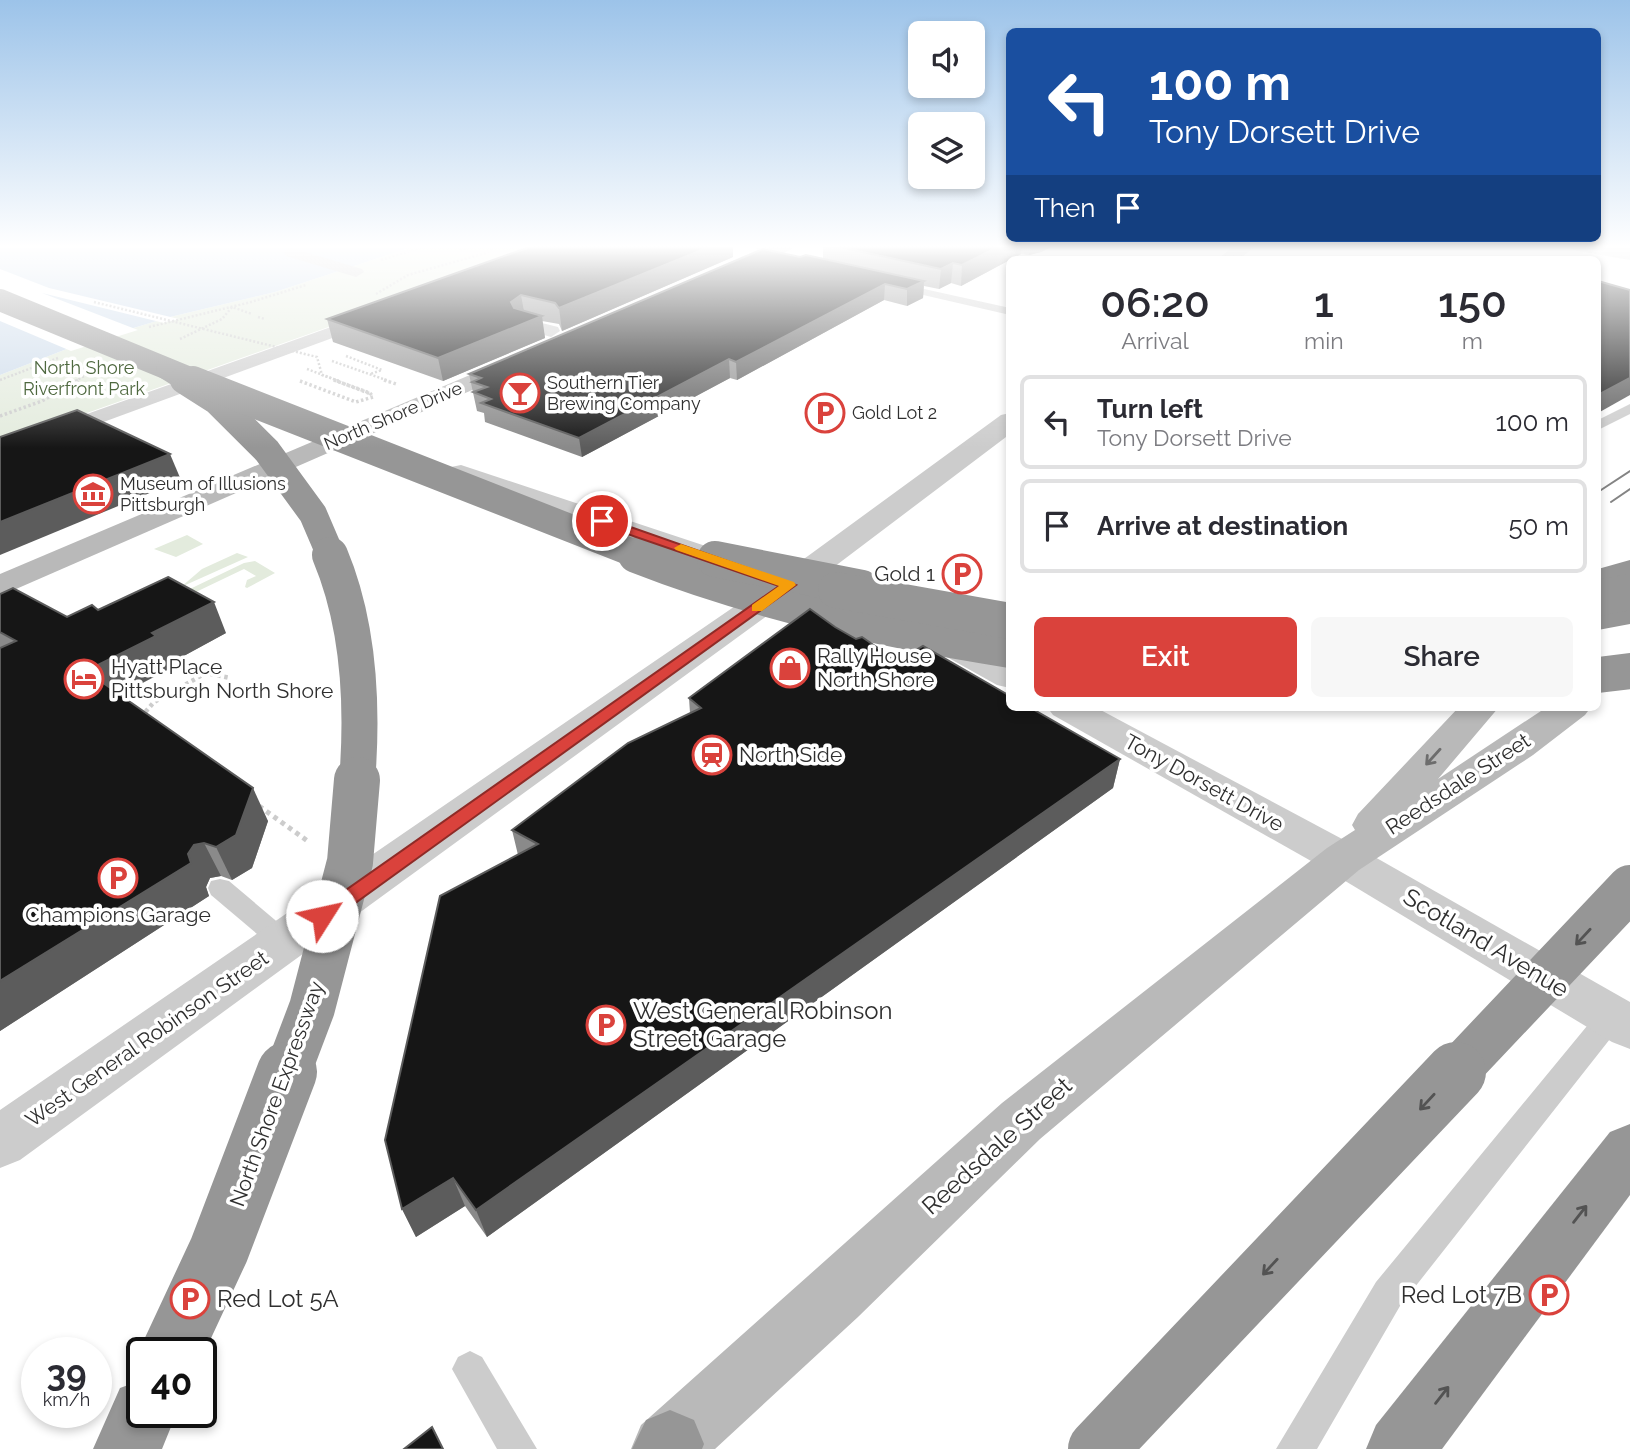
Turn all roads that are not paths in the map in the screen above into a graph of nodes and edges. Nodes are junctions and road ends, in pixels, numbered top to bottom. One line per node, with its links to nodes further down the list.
1 (31, 313): 5 (highway, bridge)
2 (383, 313): 10 (street)
3 (526, 324): 4 (street)
4 (552, 343): 9 (main road, North Shore Drive)
5 (167, 368): 5 (highway, North Shore Expressway, bridge); 11 (highway, bridge); 12 (highway, bridge)
6 (1630, 408): 8 (lane)
7 (1006, 424): 16 (street, West General Robinson Street)
8 (1601, 424)
9 (349, 434): 16 (street); 17 (main road, North Shore Drive)
10 (0, 453)
11 (435, 474): 21 (highway, bridge); 26 (highway, bridge)
12 (703, 561): 22 (highway, bridge); 25 (highway, bridge)
13 (1630, 570): 14 (highway)
14 (1601, 578)
15 (1630, 578): 20 (main road)
16 (789, 585): 30 (street); 38 (street, West General Robinson Street)
17 (0, 586)
18 (1630, 592): 19 (highway, bridge)
19 (1601, 597)
20 (1601, 602)
21 (1006, 608)
22 (1006, 608)
23 (1630, 614): 24 (highway)
24 (1601, 619)
25 (1006, 620)
26 (1006, 649)
27 (1630, 664): 31 (main road)
28 (1630, 671): 29 (highway, bridge)
29 (1601, 674)
30 (1006, 675)
31 (1601, 686)
32 (1073, 711): 35 (street, Tony Dorsett Drive)
33 (1476, 711): 35 (main road, Reedsdale Street, one-way to 35)
34 (1567, 711): 35 (main road, Reedsdale Street)
35 (1343, 859): 39 (street, Scotland Avenue); 44 (main road, Reedsdale Street)
36 (220, 888): 38 (lane)
37 (1630, 888): 47 (highway, one-way to 47, bridge)
38 (285, 943): 40 (street, West General Robinson Street)
39 (1621, 1022): 48 (lane)
40 (0, 1142)
41 (1630, 1150): 49 (highway, one-way to 41)
42 (470, 1369): 46 (lane)
43 (138, 1428): 45 (highway)
44 (667, 1447)
45 (128, 1449)
46 (518, 1449)
47 (1098, 1449)
48 (1295, 1449)
49 (1400, 1449)

